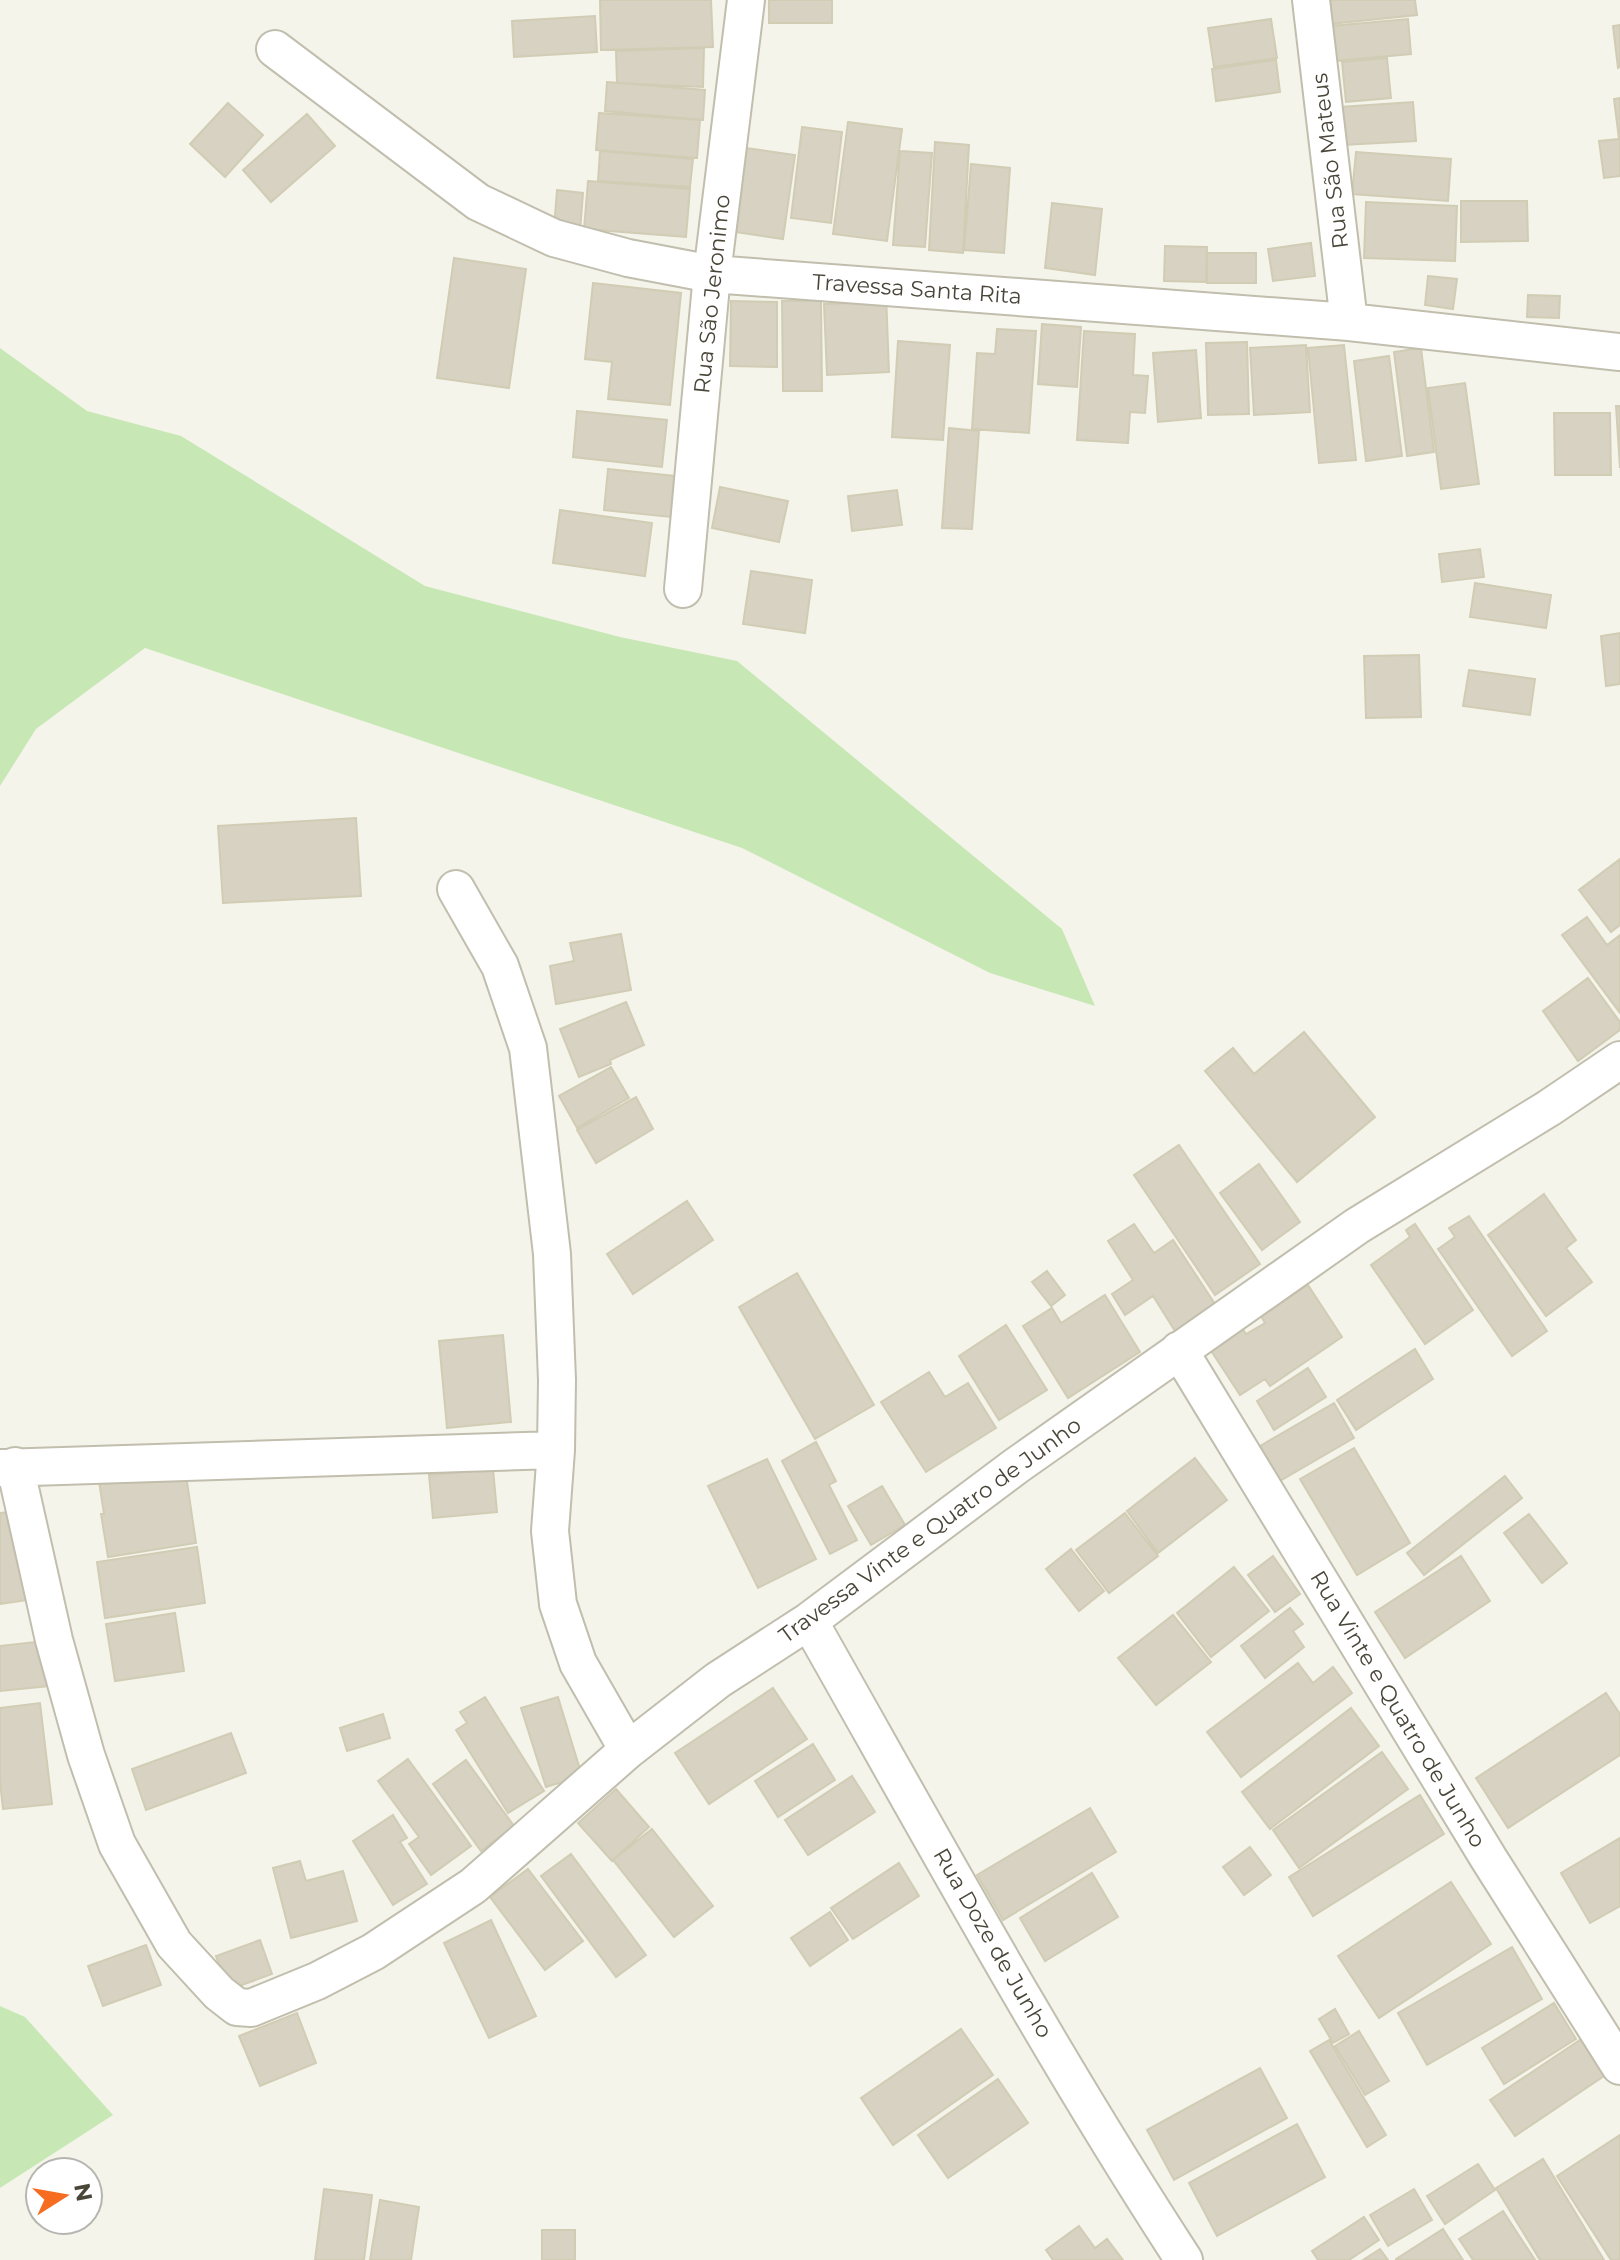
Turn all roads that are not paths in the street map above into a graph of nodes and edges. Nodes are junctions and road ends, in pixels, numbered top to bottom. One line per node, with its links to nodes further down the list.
1 (746, 0): 4 (street, Rua São Jeronimo)
2 (1311, 0): 5 (street, Rua São Mateus)
3 (275, 49): 4 (street, Travessa Santa Rita)
4 (712, 274): 5 (street, Travessa Santa Rita); 7 (street, Rua São Jeronimo)
5 (1349, 322): 6 (street, Travessa Santa Rita)
6 (1620, 352)
7 (683, 589)
8 (456, 889): 11 (street)
9 (1620, 1060): 10 (street, Travessa Vinte e Quatro de Junho)
10 (1179, 1350): 13 (street, Travessa Vinte e Quatro de Junho); 15 (street, Rua Vinte e Quatro de Junho)
11 (556, 1450): 12 (street); 14 (street)
12 (8, 1467): 14 (street, Travessa Vinte e Quatro de Junho)
13 (809, 1621): 14 (street, Travessa Vinte e Quatro de Junho); 16 (street, Rua Doze de Junho)
14 (628, 1750)
15 (1620, 2066)
16 (1184, 2260)

